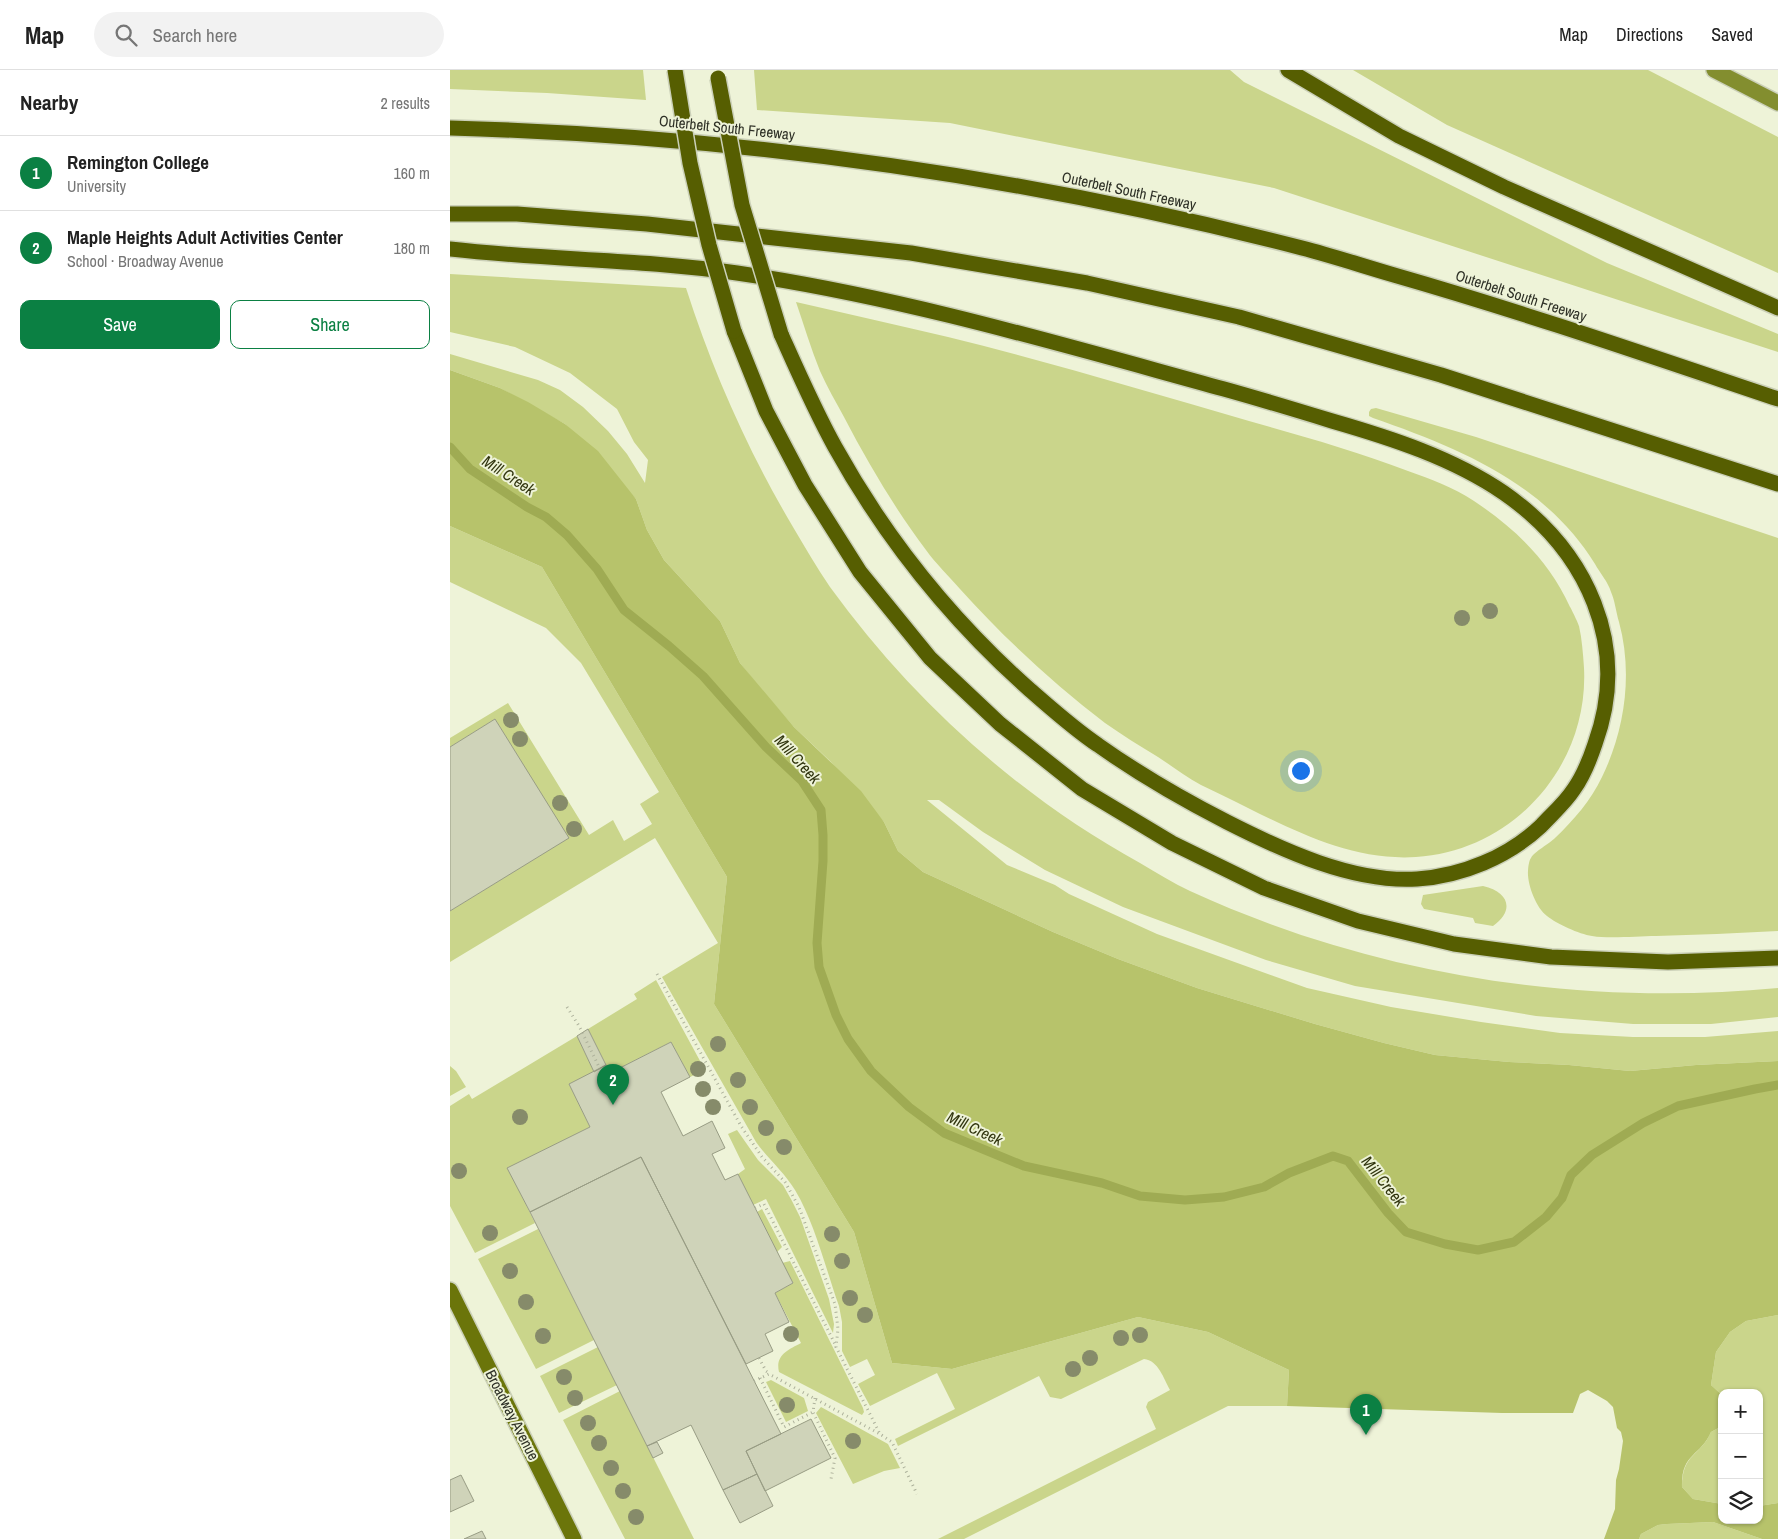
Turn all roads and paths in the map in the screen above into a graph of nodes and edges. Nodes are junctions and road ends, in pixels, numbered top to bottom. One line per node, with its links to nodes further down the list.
1 (675, 70): 12 (highway, bridge)
2 (1288, 70): 9 (highway)
3 (1714, 70): 5 (street)
4 (718, 74): 8 (highway, bridge)
5 (1778, 103)
6 (450, 128): 10 (highway, Outerbelt South Freeway)
7 (450, 214): 11 (highway)
8 (450, 249)
9 (1778, 308)
10 (1778, 399)
11 (1778, 484)
12 (1778, 958)
13 (657, 974): 18 (path)
14 (567, 1007): 15 (path)
15 (600, 1069)
16 (755, 1208): 18 (path)
17 (450, 1290): 28 (main road, Broadway Avenue)
18 (836, 1346): 25 (path)
19 (759, 1358): 20 (path)
20 (769, 1374): 21 (path); 23 (path)
21 (760, 1378): 22 (path); 24 (path)
22 (754, 1381)
23 (815, 1398): 24 (path); 25 (path)
24 (812, 1412): 26 (path)
25 (880, 1434): 27 (path)
26 (831, 1479)
27 (917, 1494)
28 (574, 1539)

